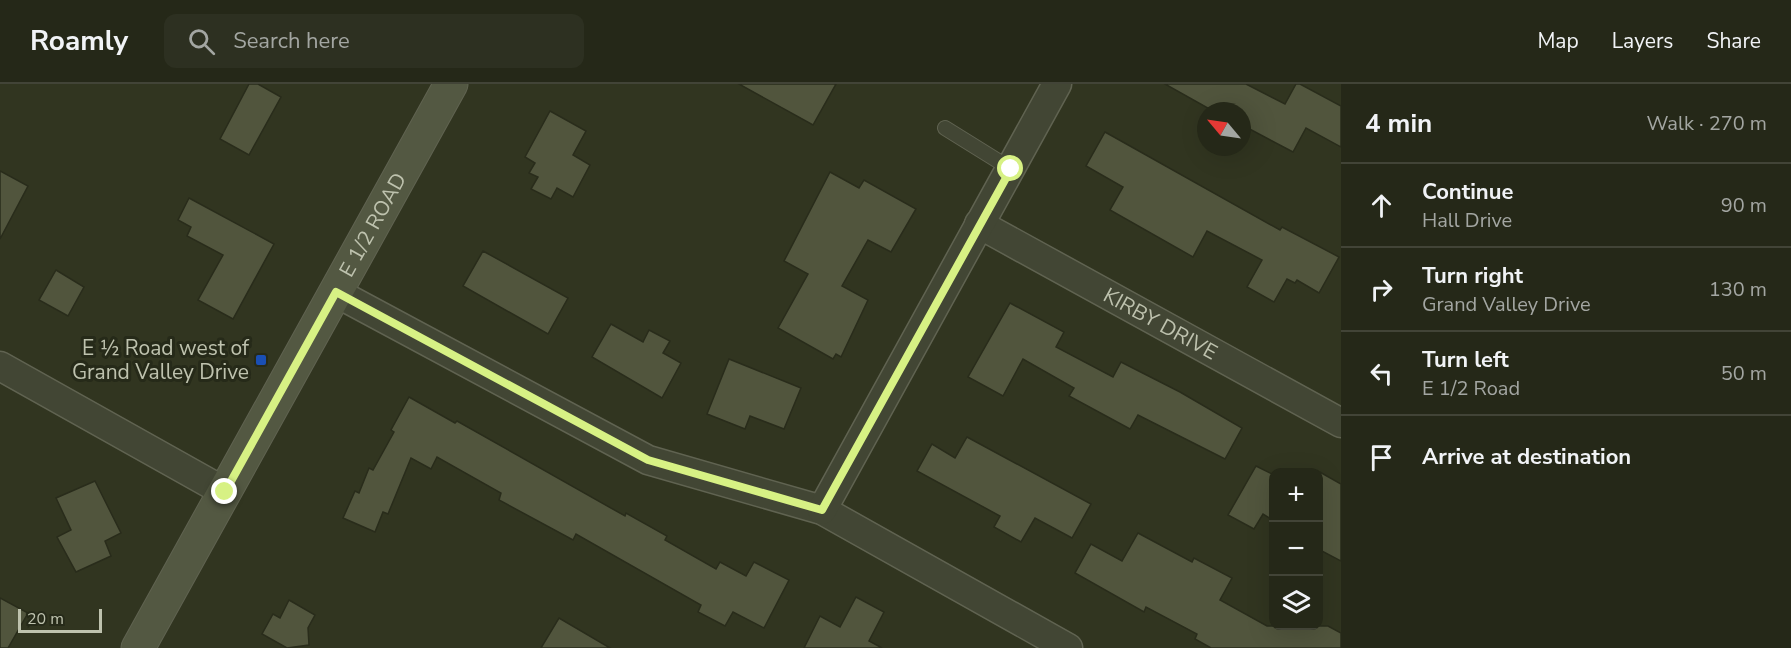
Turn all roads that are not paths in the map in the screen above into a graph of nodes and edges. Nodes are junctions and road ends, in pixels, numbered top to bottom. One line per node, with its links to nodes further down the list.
1 (452, 84): 6 (main road, E 1/2 ROAD)
2 (1057, 84): 4 (street)
3 (945, 128): 4 (lane)
4 (1011, 169): 5 (street)
5 (979, 224): 8 (street, KIRBY DRIVE); 10 (street)
6 (336, 292): 9 (main road, E 1/2 ROAD); 10 (street)
7 (0, 366): 9 (street)
8 (1341, 423)
9 (225, 492): 11 (main road, E 1/2 ROAD)
10 (822, 510): 12 (street)
11 (138, 648)
12 (1068, 648)

